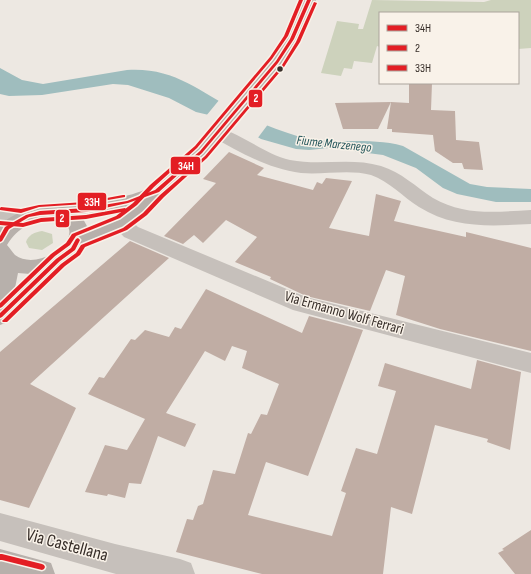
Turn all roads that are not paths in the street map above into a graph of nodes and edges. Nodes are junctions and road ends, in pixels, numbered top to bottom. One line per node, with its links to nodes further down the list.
1 (309, 0): 2 (street)
2 (218, 133): 3 (street); 6 (street)
3 (157, 191): 4 (street); 8 (street)
4 (58, 213): 7 (street); 10 (street)
5 (0, 216): 7 (street)
6 (531, 217)
7 (22, 218): 9 (street)
8 (121, 223): 10 (street); 15 (street, Via Ermanno Wolf Ferrari)
9 (0, 240)
10 (78, 240): 12 (street)
11 (4, 255): 12 (street); 13 (street)
12 (58, 260): 14 (street)
13 (0, 298)
14 (0, 316)
15 (531, 363)
16 (0, 527): 19 (street, Via Castellana)
17 (0, 564): 18 (street)
18 (40, 574)
19 (180, 574)

